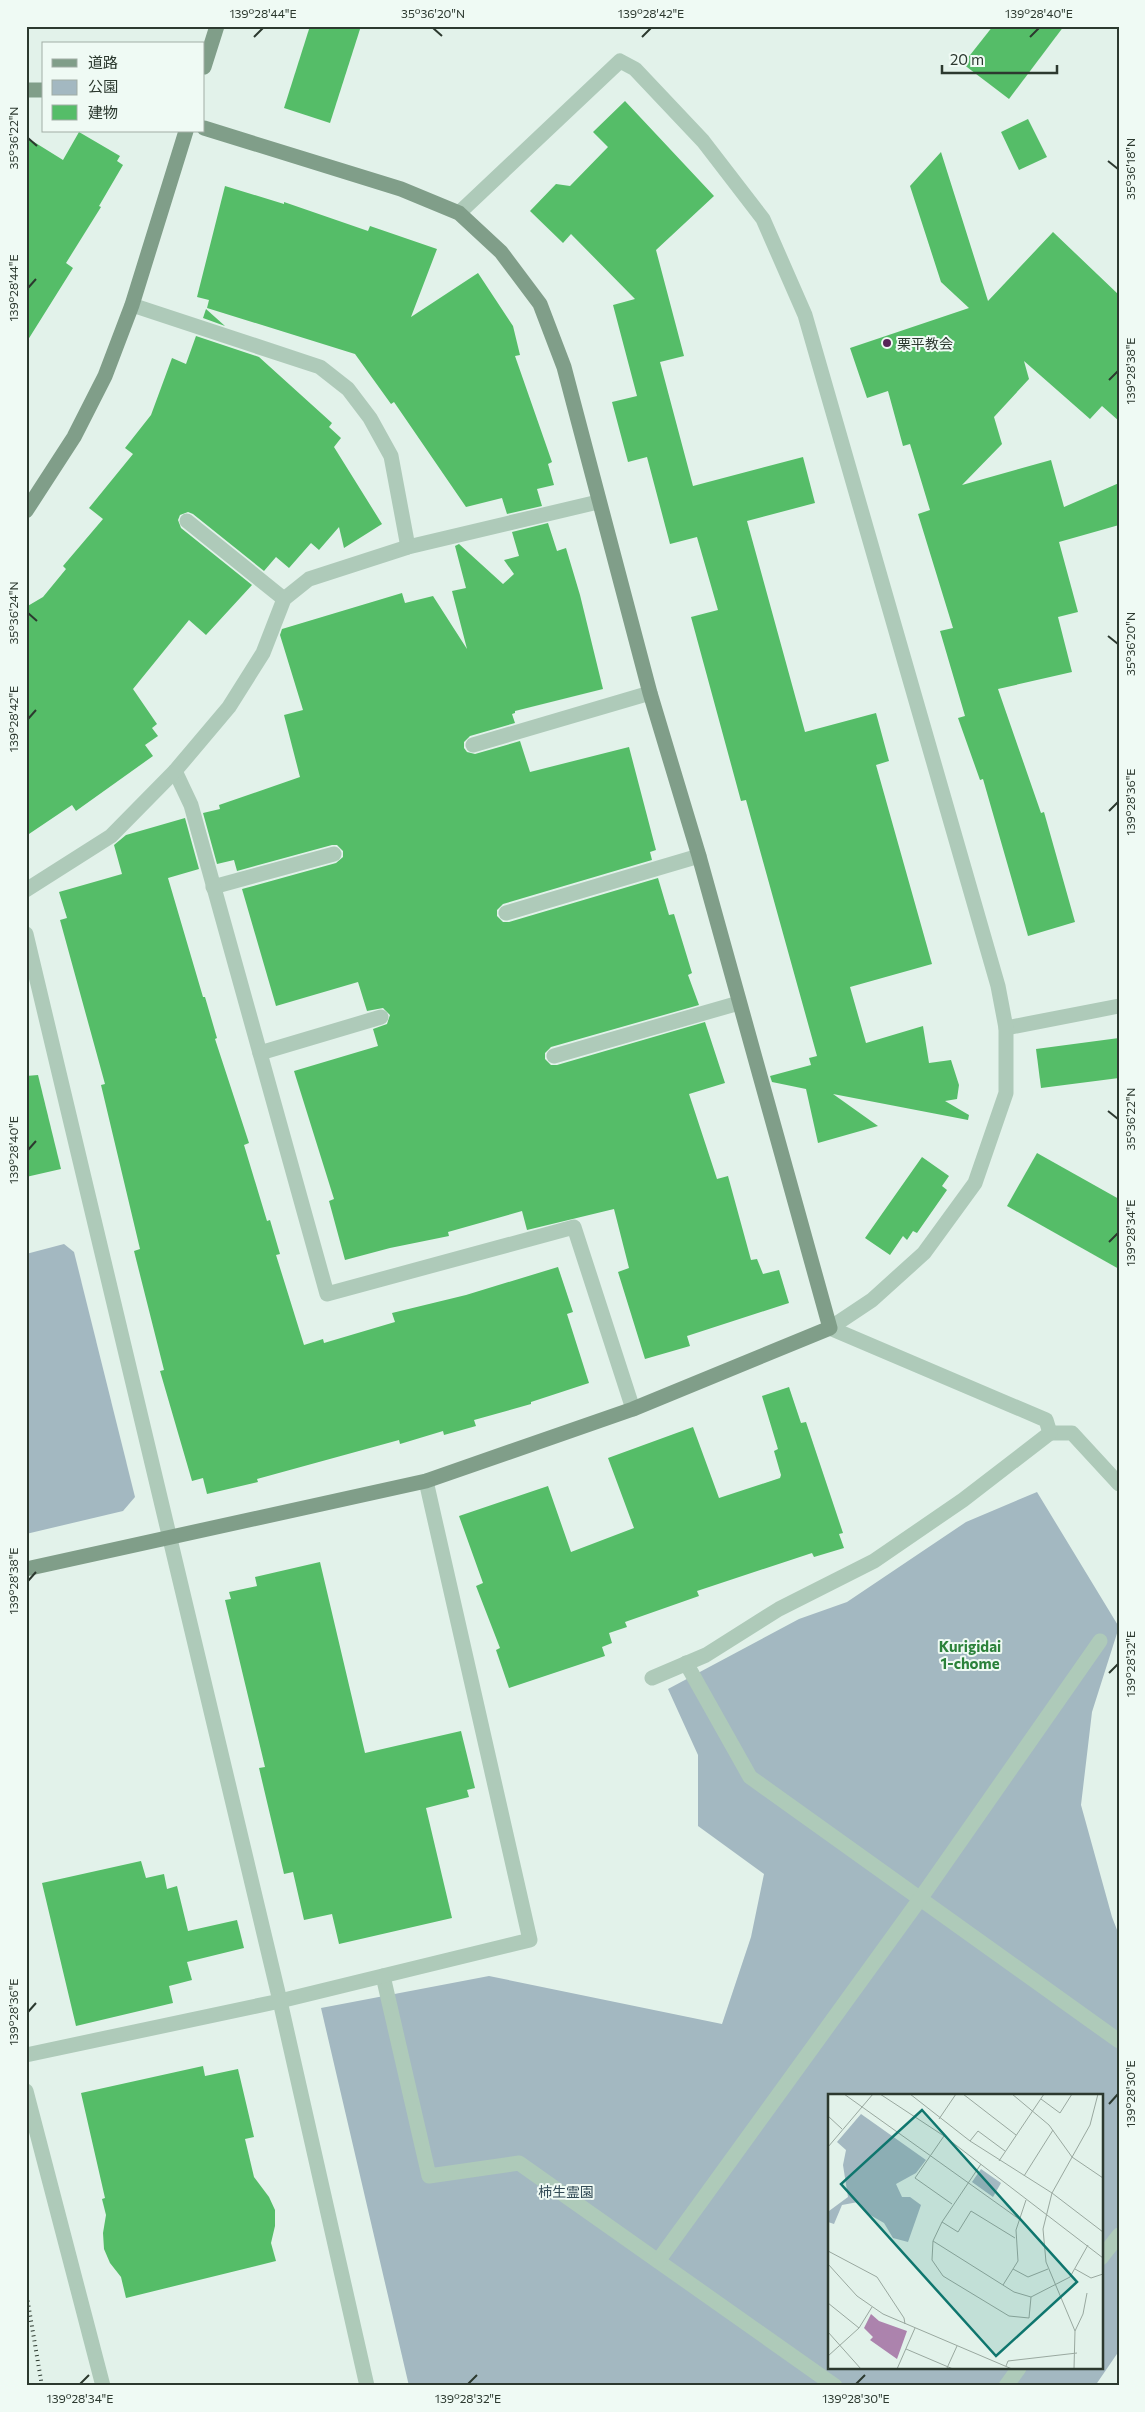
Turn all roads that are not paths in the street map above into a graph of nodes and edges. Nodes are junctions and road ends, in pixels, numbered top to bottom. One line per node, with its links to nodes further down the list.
1 (217, 26): 2 (street)
2 (205, 64)
3 (26, 90): 4 (street)
4 (42, 90)
5 (205, 128): 7 (street)
6 (186, 132): 8 (street)
7 (459, 213): 9 (street); 26 (street)
8 (132, 305): 10 (street); 12 (street)
9 (598, 502): 12 (street); 14 (street)
10 (26, 511)
11 (187, 521): 13 (street)
12 (408, 547): 13 (street)
13 (284, 599): 16 (street)
14 (650, 693): 15 (street); 18 (street)
15 (473, 745)
16 (175, 771): 19 (street); 20 (street)
17 (334, 854): 19 (street)
18 (699, 856): 21 (street); 23 (street)
19 (213, 887): 27 (street)
20 (26, 890)
21 (506, 913)
22 (26, 934): 34 (street)
23 (739, 1003): 28 (street); 29 (street)
24 (1119, 1006): 26 (street)
25 (381, 1017): 27 (street)
26 (1006, 1028): 29 (street)
27 (260, 1053): 30 (street)
28 (554, 1056)
29 (830, 1328): 30 (street); 31 (street)
30 (633, 1409): 32 (street)
31 (1050, 1433): 33 (street); 37 (street)
32 (426, 1480): 34 (street); 40 (street)
33 (1119, 1484)
34 (169, 1537): 35 (street); 41 (street)
35 (26, 1569)
36 (1100, 1641): 39 (street)
37 (686, 1663): 38 (street); 39 (street)
38 (652, 1678)
39 (920, 1899): 42 (street); 47 (street)
40 (383, 1976): 41 (street); 47 (street)
41 (280, 2001): 43 (street); 50 (street)
42 (1119, 2041)
43 (26, 2055)
44 (26, 2091): 49 (street)
45 (1119, 2235): 46 (street)
46 (1102, 2257)
47 (658, 2261): 51 (street)
48 (1018, 2370): 52 (street)
49 (103, 2386)
50 (367, 2386)
51 (835, 2386)
52 (1006, 2386)

